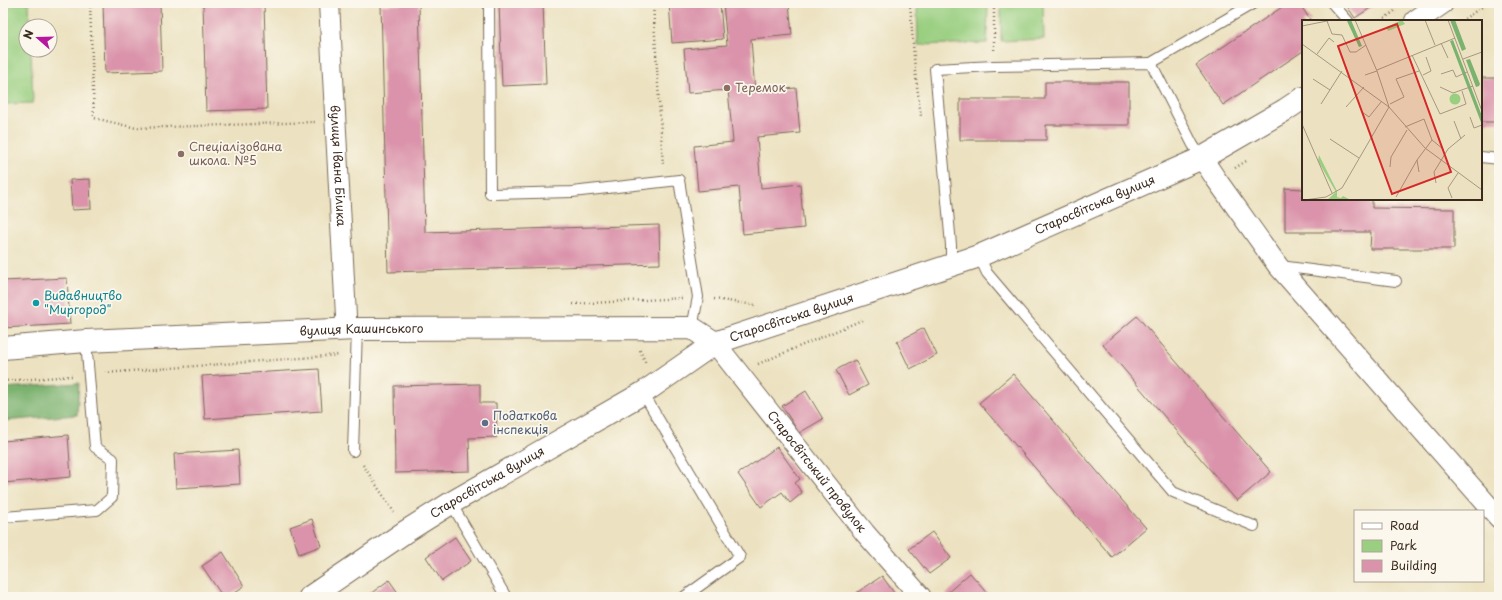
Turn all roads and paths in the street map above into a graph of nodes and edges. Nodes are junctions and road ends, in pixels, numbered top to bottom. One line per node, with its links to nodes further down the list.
1 (90, 3): 19 (path)
2 (329, 3): 32 (street, вулиця Івана Білика)
3 (489, 3): 23 (lane)
4 (653, 3): 23 (path)
5 (910, 3): 17 (path)
6 (994, 3): 16 (path)
7 (1254, 3): 15 (lane)
8 (1332, 3): 12 (lane)
9 (1442, 3): 11 (street)
10 (1488, 3): 14 (path)
11 (1408, 14): 13 (path)
12 (1347, 20)
13 (1384, 20)
14 (1462, 20)
15 (1151, 63): 16 (lane); 21 (lane)
16 (994, 66): 17 (lane)
17 (935, 69): 25 (lane)
18 (1302, 99): 21 (street, Старосвітська вулиця)
19 (315, 114)
20 (1482, 157): 22 (lane)
21 (1202, 158): 24 (street, Старосвітська вулиця); 26 (street)
22 (1499, 159)
23 (663, 181): 28 (lane)
24 (979, 256): 25 (street, Старосвітська вулиця); 46 (lane)
25 (951, 265): 34 (street, Старосвітська вулиця)
26 (1278, 266): 27 (lane); 45 (street)
27 (1396, 281)
28 (698, 297): 29 (path); 30 (path); 31 (lane)
29 (572, 304)
30 (757, 305)
31 (692, 328): 32 (street, вулиця Кашинського); 34 (street)
32 (351, 329): 33 (street, вулиця Кашинського); 42 (lane)
33 (86, 341): 36 (street, вулиця Кашинського); 39 (lane)
34 (715, 343): 41 (street, Старосвітська вулиця); 51 (street, Старосвітський провулок)
35 (637, 345): 38 (path)
36 (3, 348)
37 (344, 354): 39 (path)
38 (647, 365)
39 (89, 374): 40 (path); 44 (lane)
40 (3, 381)
41 (643, 393): 43 (street, Старосвітська вулиця); 50 (lane)
42 (353, 451): 47 (path)
43 (451, 503): 47 (street, Старосвітська вулиця); 49 (lane)
44 (3, 517)
45 (1499, 518)
46 (1254, 526)
47 (405, 532): 48 (street, Старосвітська вулиця)
48 (310, 597)
49 (506, 597)
50 (684, 597)
51 (921, 597)

